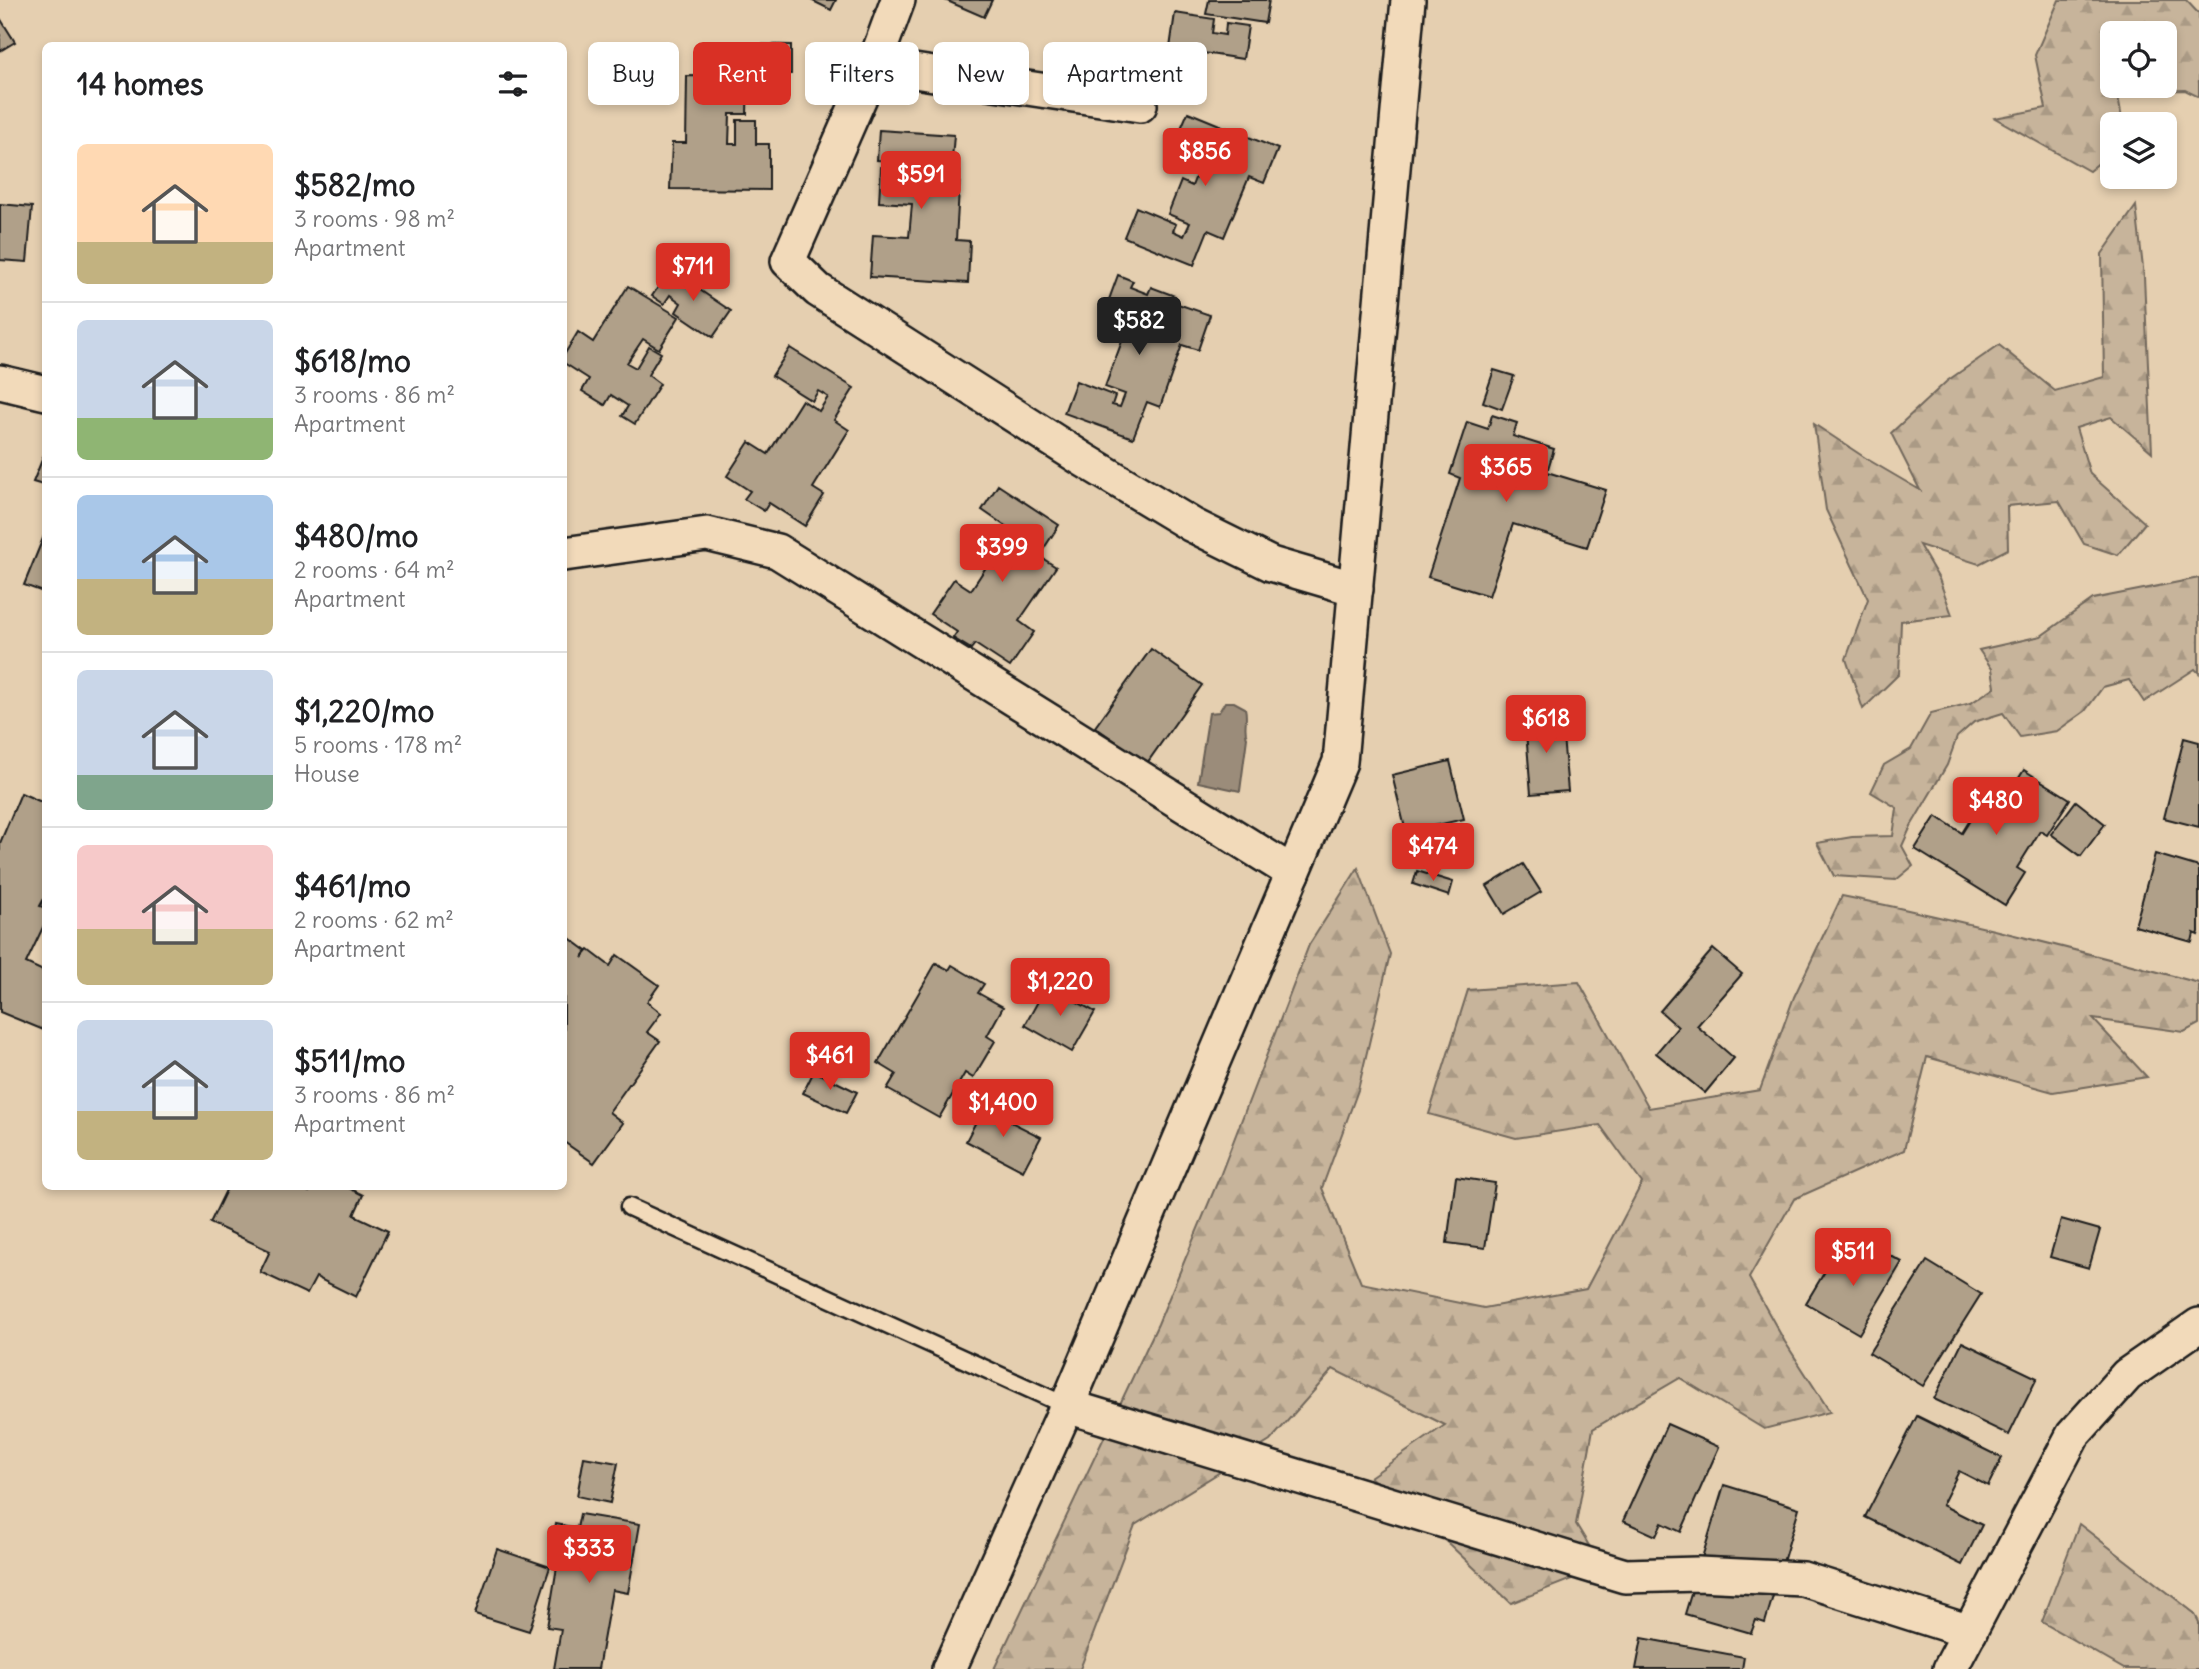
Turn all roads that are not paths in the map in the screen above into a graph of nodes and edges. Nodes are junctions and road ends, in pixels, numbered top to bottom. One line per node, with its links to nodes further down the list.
1 (898, 0): 3 (street)
2 (1408, 0): 10 (street)
3 (882, 42)
4 (919, 72): 5 (street)
5 (1043, 90)
6 (856, 105): 10 (street)
7 (0, 382): 8 (street)
8 (42, 392)
9 (567, 554): 11 (street)
10 (1356, 589): 11 (street)
11 (1293, 873): 14 (street)
12 (629, 1207): 14 (lane)
13 (2199, 1325): 15 (street)
14 (1067, 1406): 15 (street); 16 (street)
15 (1970, 1632): 17 (street)
16 (949, 1669)
17 (1950, 1669)

